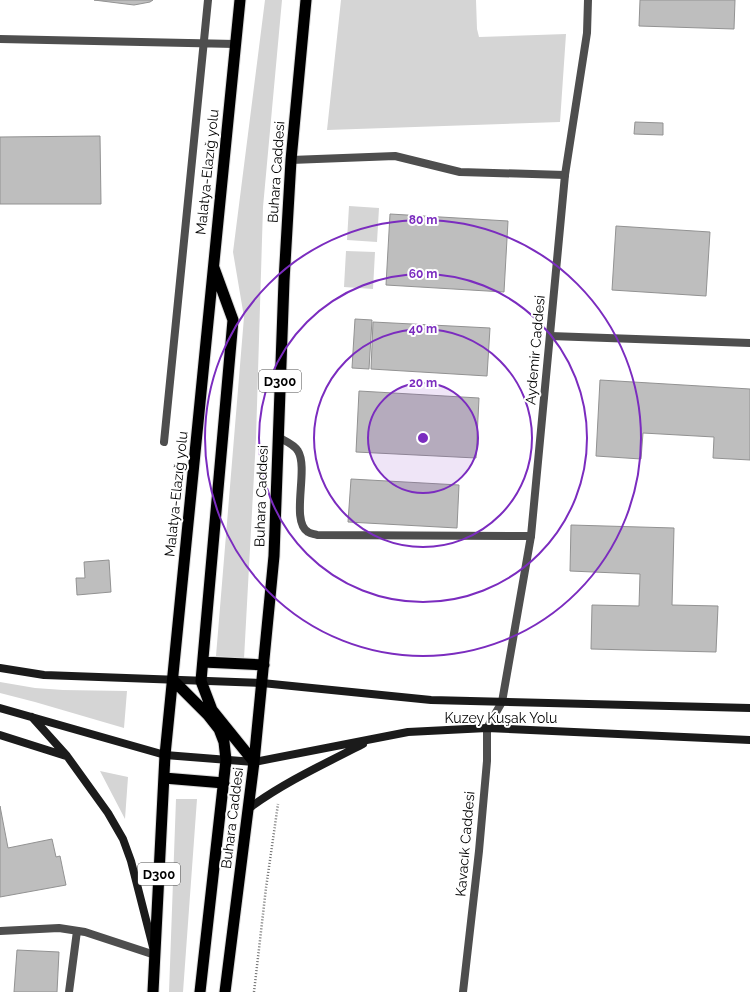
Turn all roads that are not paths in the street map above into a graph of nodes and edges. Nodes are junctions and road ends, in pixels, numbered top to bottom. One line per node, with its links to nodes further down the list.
1 (208, 0): 6 (street)
2 (240, 0): 7 (highway, Malatya-Elazığ yolu / D300)
3 (306, 0): 8 (highway, Buhara Caddesi / D300)
4 (588, 0): 9 (street, Aydemir Caddesi)
5 (0, 39): 6 (street)
6 (203, 44): 7 (street); 14 (street)
7 (235, 44): 10 (highway, Malatya-Elazığ yolu / D300)
8 (291, 160): 9 (street); 13 (highway, Buhara Caddesi / D300)
9 (566, 175): 11 (street, Aydemir Caddesi)
10 (213, 266): 16 (highway); 19 (highway, Malatya-Elazığ yolu / D300)
11 (550, 336): 12 (street); 15 (street, Aydemir Caddesi)
12 (750, 343)
13 (278, 437): 15 (street); 17 (highway, Buhara Caddesi / D300)
14 (164, 442)
15 (531, 536): 22 (street, Aydemir Caddesi)
16 (203, 662): 17 (highway); 20 (highway)
17 (264, 665): 21 (highway, Buhara Caddesi / D300)
18 (0, 668): 19 (main road, Kuzey Kuşak Yolu)
19 (173, 680): 20 (main road, Kuzey Kuşak Yolu); 30 (highway, Malatya-Elazığ yolu / D300); 32 (highway)
20 (201, 681): 21 (main road, Kuzey Kuşak Yolu); 33 (highway)
21 (262, 683): 22 (main road, Kuzey Kuşak Yolu); 33 (highway, Buhara Caddesi / D300)
22 (502, 702): 24 (main road, Kuzey Kuşak Yolu); 26 (street, Kavacık Caddesi)
23 (0, 708): 25 (main road, Kuzey Kuşak Yolu)
24 (750, 708)
25 (32, 717): 30 (main road, Kuzey Kuşak Yolu); 31 (main road)
26 (487, 728): 28 (main road, Kuzey Kuşak Yolu); 29 (main road, Kuzey Kuşak Yolu); 44 (street, Kavacık Caddesi)
27 (0, 735): 31 (main road)
28 (374, 739): 33 (main road, Kuzey Kuşak Yolu); 36 (main road)
29 (750, 740)
30 (166, 755): 32 (main road, Kuzey Kuşak Yolu); 34 (highway, Malatya-Elazığ yolu / D300)
31 (67, 756): 39 (main road)
32 (226, 760): 33 (main road, Kuzey Kuşak Yolu); 35 (highway)
33 (254, 762): 36 (highway, Buhara Caddesi / D300)
34 (164, 778): 35 (highway); 39 (highway, Malatya-Elazığ yolu / D300)
35 (224, 783): 42 (highway)
36 (248, 810): 43 (highway, Buhara Caddesi / D300)
37 (0, 931): 38 (street)
38 (77, 931): 39 (street); 40 (street)
39 (155, 955): 41 (highway, Malatya-Elazığ yolu / D300)
40 (69, 992)
41 (153, 992)
42 (200, 992)
43 (226, 992)
44 (463, 992)

